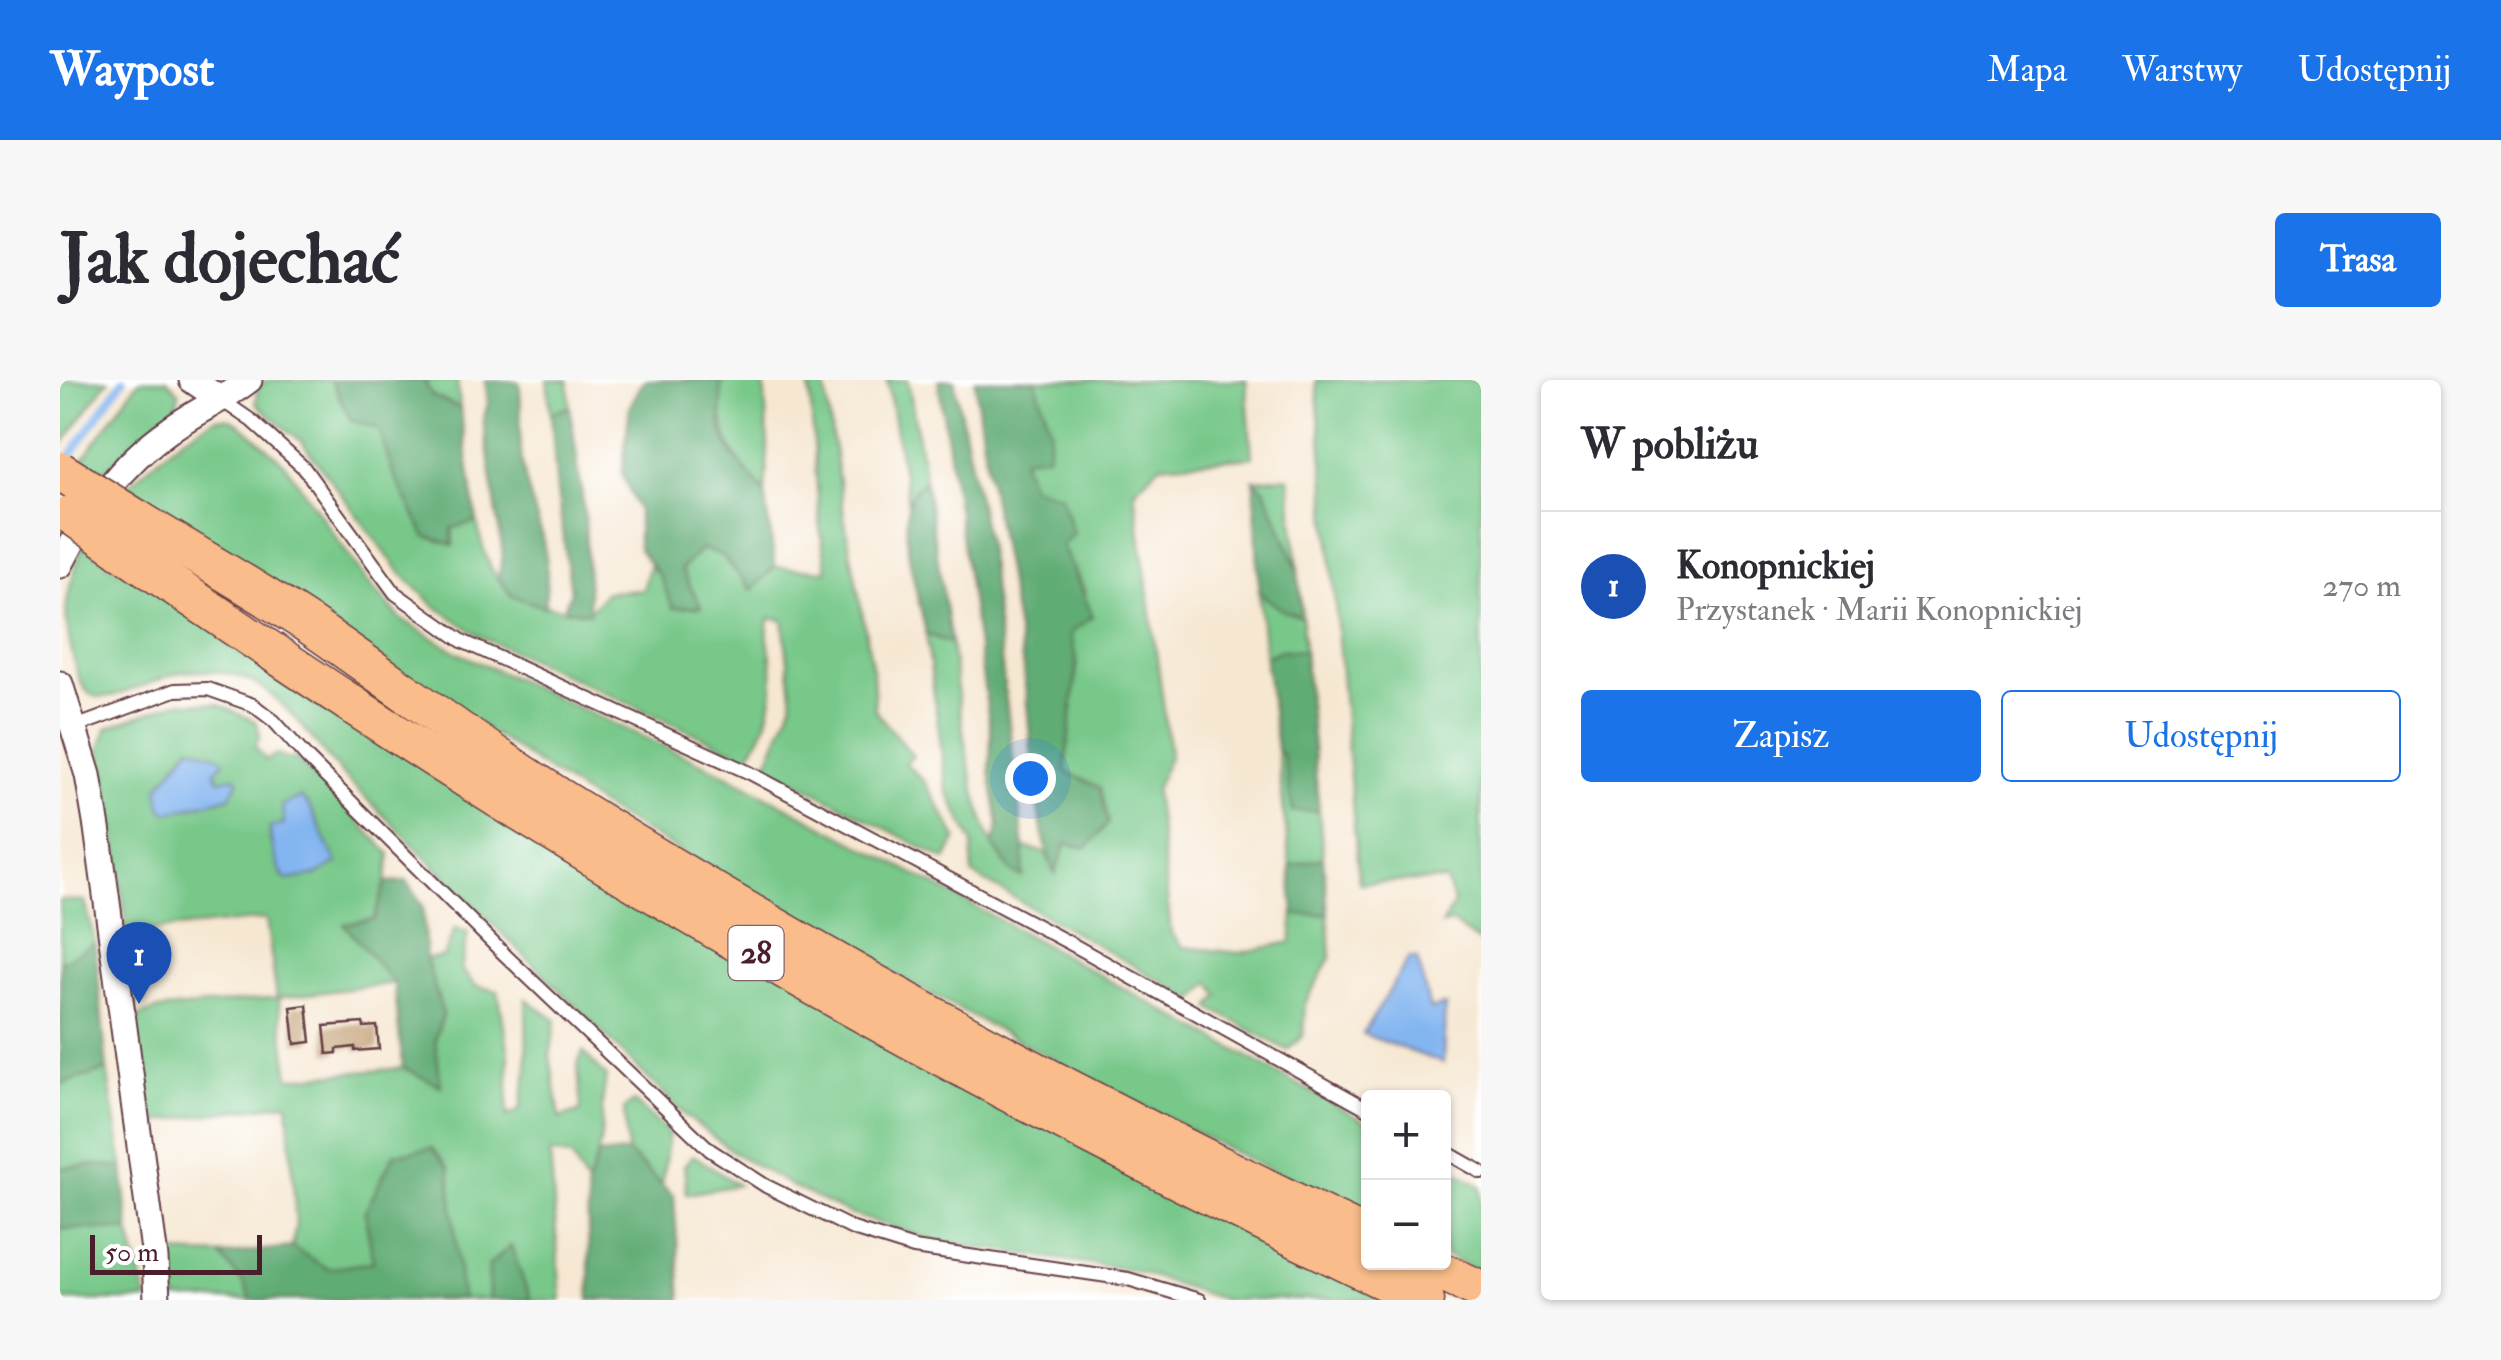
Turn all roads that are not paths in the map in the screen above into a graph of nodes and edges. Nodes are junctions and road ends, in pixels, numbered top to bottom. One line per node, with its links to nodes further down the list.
1 (192, 380): 3 (street)
2 (250, 380): 3 (street)
3 (220, 399): 7 (street); 10 (lane)
4 (60, 471): 6 (main road, 28, bridge)
5 (60, 506): 6 (main road, 28, bridge)
6 (129, 534): 13 (main road, 28); 18 (main road, 28)
7 (60, 565)
8 (60, 684): 9 (street)
9 (75, 727): 16 (street); 17 (lane)
10 (1361, 1105)
11 (1451, 1155): 12 (lane)
12 (1481, 1172)
13 (1361, 1234)
14 (1439, 1270): 15 (main road)
15 (1481, 1290)
16 (157, 1300)
17 (1200, 1300)
18 (1424, 1300)

